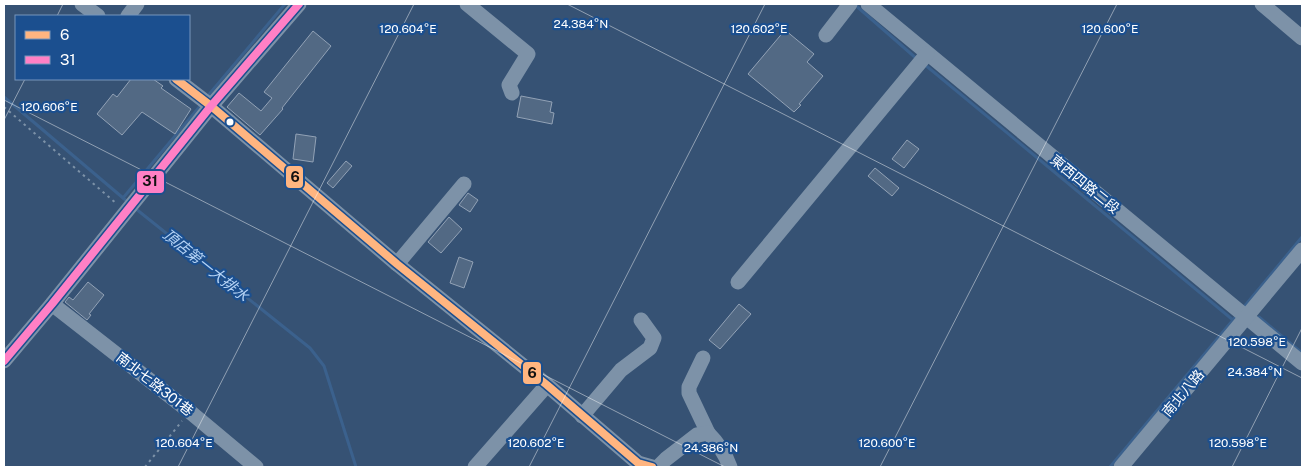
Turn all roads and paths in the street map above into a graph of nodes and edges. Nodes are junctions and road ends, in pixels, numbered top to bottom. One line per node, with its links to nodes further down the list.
1 (82, 4): 8 (street)
2 (137, 4): 9 (street)
3 (299, 4): 15 (street)
4 (466, 4): 14 (street)
5 (850, 4): 10 (street)
6 (868, 4): 12 (street, 東西四路二段)
7 (1262, 4): 11 (street)
8 (97, 15)
9 (129, 15)
10 (826, 35)
11 (1302, 38)
12 (927, 54): 21 (street); 23 (street, 東西四路二段)
13 (177, 80): 15 (street)
14 (512, 93)
15 (211, 106): 18 (street); 20 (street)
16 (4, 107): 18 (path)
17 (464, 184): 20 (street)
18 (126, 212): 22 (street)
19 (1302, 250): 23 (street, 南北八路)
20 (397, 264): 28 (street)
21 (738, 282)
22 (52, 304): 26 (street); 29 (street, 南北七路301巷)
23 (1247, 317): 27 (street, 東西四路二段); 38 (street, 南北八路)
24 (642, 320): 30 (street)
25 (703, 358): 31 (street)
26 (4, 361)
27 (1302, 363)
28 (547, 386): 30 (street); 34 (street)
29 (189, 411): 32 (path); 33 (street, 南北七路301巷)
30 (582, 416): 35 (street)
31 (708, 433): 36 (street); 37 (street)
32 (144, 467)
33 (256, 467)
34 (476, 467)
35 (652, 467)
36 (658, 467)
37 (730, 467)
38 (1121, 467)

